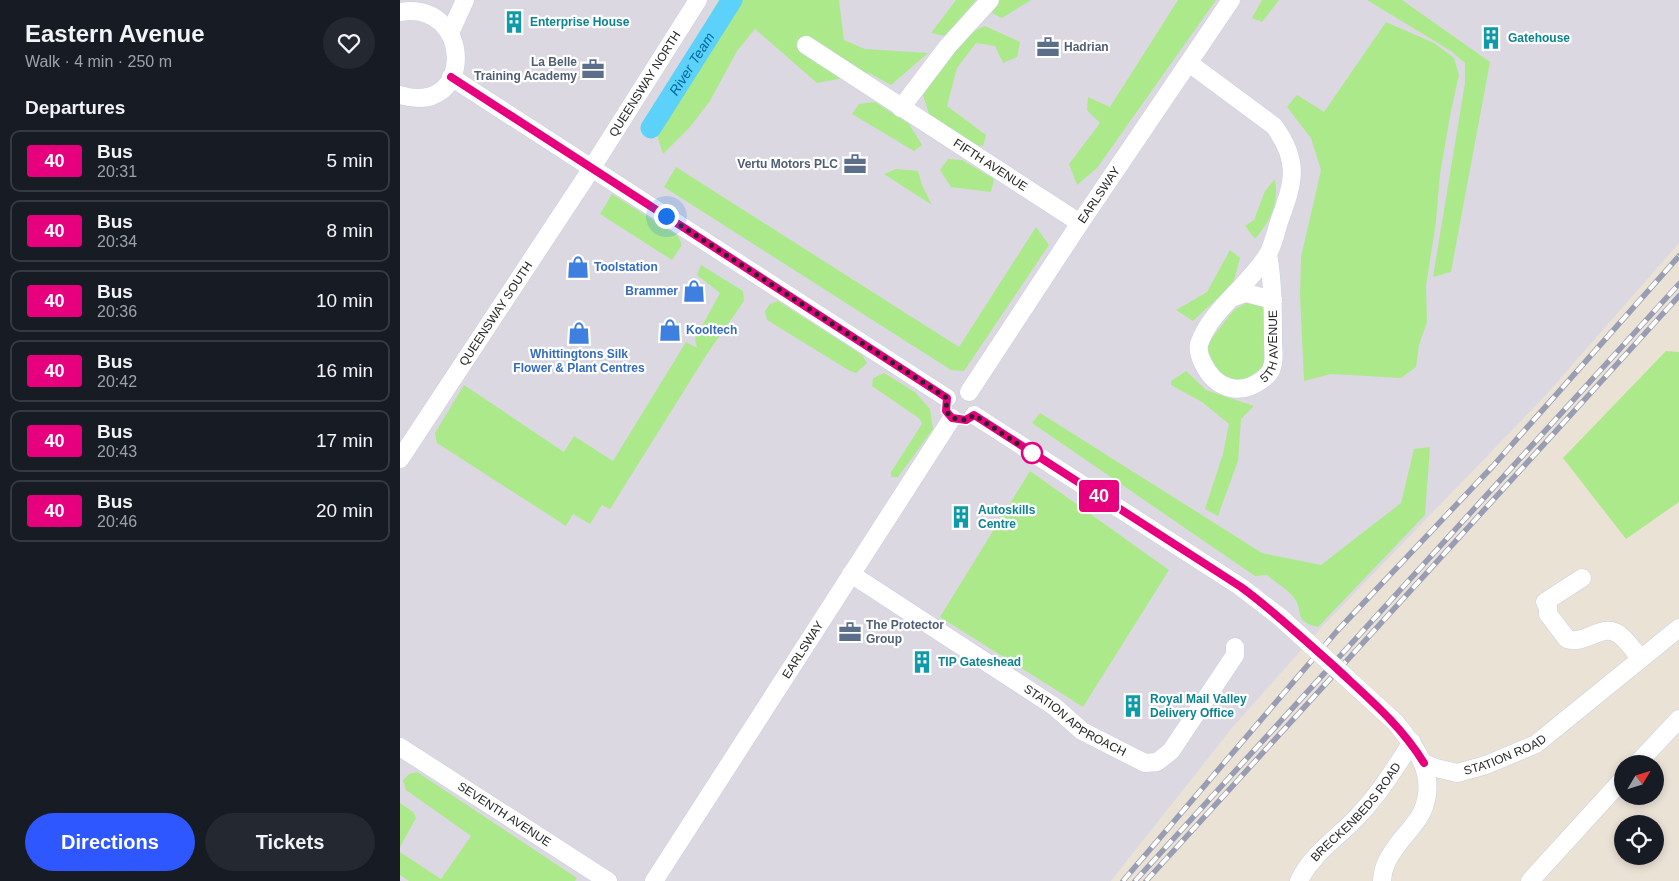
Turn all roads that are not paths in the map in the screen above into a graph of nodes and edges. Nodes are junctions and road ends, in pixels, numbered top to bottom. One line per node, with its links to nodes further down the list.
1 (465, 0): 7 (street)
2 (698, 0): 13 (street, QUEENSWAY NORTH)
3 (990, 0): 12 (street)
4 (1231, 0): 9 (street, EARLSWAY)
5 (428, 5): 6 (street); 7 (street)
6 (400, 12)
7 (451, 31): 10 (street)
8 (806, 45): 12 (street, FIFTH AVENUE)
9 (1189, 62): 14 (street, EARLSWAY); 15 (street, 5TH AVENUE)
10 (451, 77): 11 (street); 13 (street)
11 (403, 99)
12 (901, 108): 14 (street, FIFTH AVENUE)
13 (591, 168): 19 (street); 22 (street, QUEENSWAY SOUTH)
14 (1080, 223): 18 (street, EARLSWAY)
15 (1268, 254): 16 (street, 5TH AVENUE); 17 (street, 5TH AVENUE)
16 (1231, 298): 17 (street); 17 (street, 5TH AVENUE)
17 (1273, 300)
18 (970, 392): 19 (street); 20 (street)
19 (947, 398): 21 (street)
20 (974, 415): 21 (street); 29 (street, bridge)
21 (952, 418): 23 (street, EARLSWAY)
22 (400, 459)
23 (852, 574): 26 (street, STATION APPROACH); 35 (street, EARLSWAY)
24 (1582, 578): 27 (street)
25 (1679, 628): 27 (street, STATION ROAD)
26 (1235, 647)
27 (1640, 658): 32 (street, STATION ROAD)
28 (1679, 719): 31 (street)
29 (1412, 742): 32 (street); 36 (street, BRECKENBEDS ROAD)
30 (400, 747): 34 (street, SEVENTH AVENUE)
31 (1645, 755)
32 (1424, 763): 37 (street)
33 (1614, 789): 38 (street)
34 (608, 881)
35 (654, 881)
36 (1299, 881)
37 (1382, 881)
38 (1530, 881)

